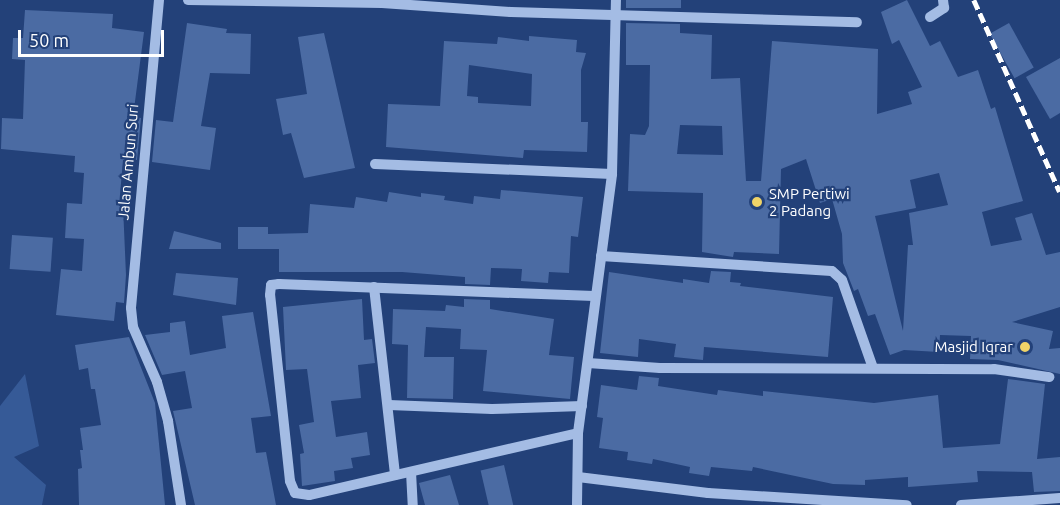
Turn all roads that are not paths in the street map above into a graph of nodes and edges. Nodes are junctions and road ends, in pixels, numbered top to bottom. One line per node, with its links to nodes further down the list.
1 (159, 0): 23 (street, Jalan Ambun Suri)
2 (188, 0): 5 (street)
3 (616, 0): 5 (street)
4 (943, 0): 6 (street)
5 (616, 12): 7 (street); 9 (street)
6 (930, 17)
7 (857, 22)
8 (375, 164): 9 (street)
9 (612, 174): 10 (street)
10 (601, 256): 12 (street); 14 (street)
11 (374, 287): 12 (street); 16 (street); 20 (street)
12 (594, 296): 13 (street)
13 (588, 363): 14 (street); 17 (street)
14 (873, 368): 15 (street)
15 (1049, 377)
16 (389, 405): 17 (street); 20 (street)
17 (582, 406): 18 (street)
18 (578, 433): 19 (street); 21 (street)
19 (411, 472): 20 (street); 24 (street)
20 (395, 475)
21 (578, 477): 25 (street); 26 (street)
22 (1060, 500): 27 (street)
23 (181, 505)
24 (414, 505)
25 (577, 505)
26 (907, 505)
27 (961, 505)

